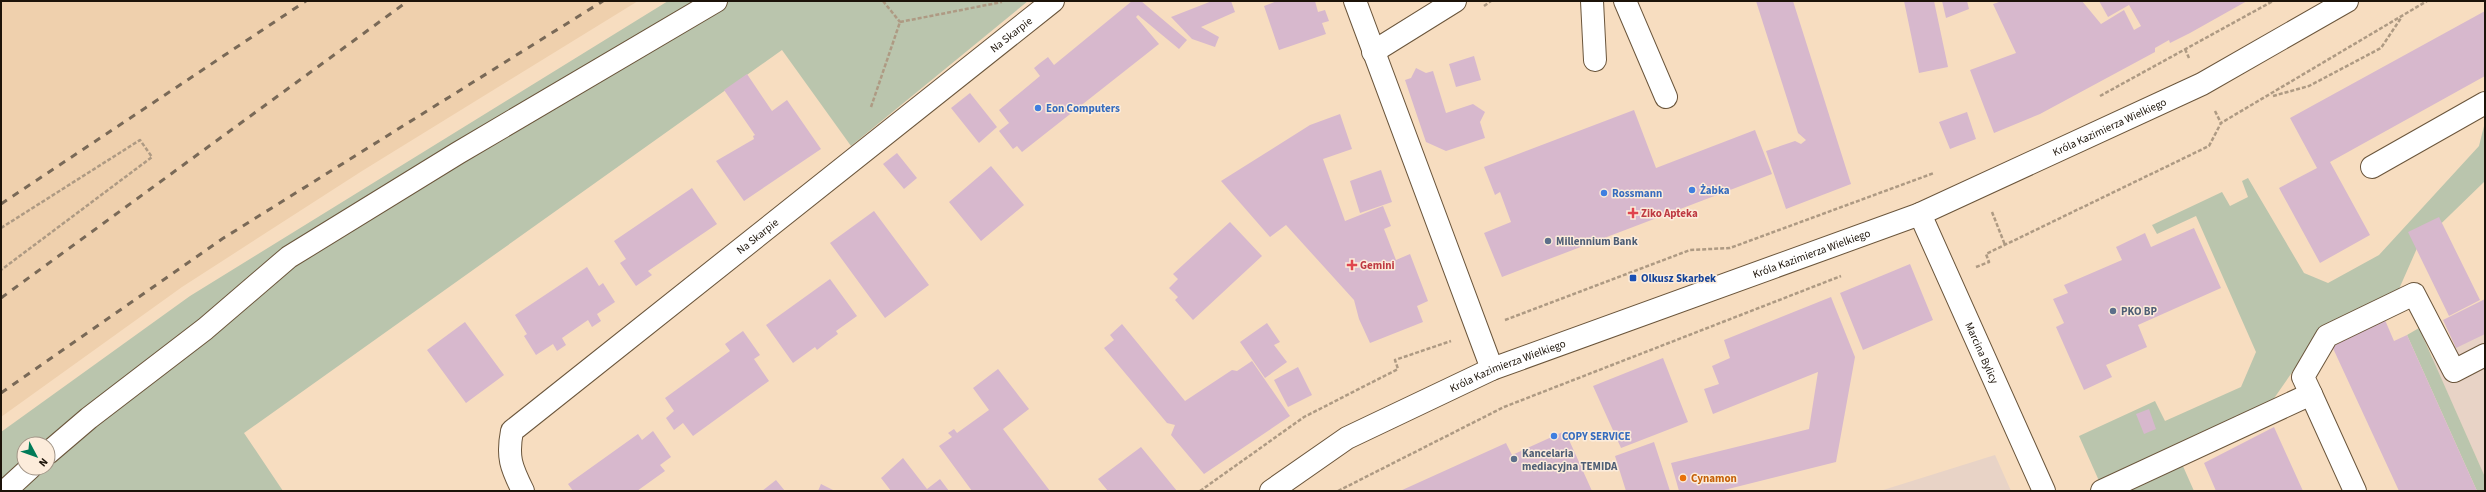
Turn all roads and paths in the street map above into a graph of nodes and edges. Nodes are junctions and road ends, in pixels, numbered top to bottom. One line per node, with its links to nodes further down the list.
1 (716, 1): 34 (street)
2 (883, 1): 15 (path)
3 (1006, 1): 15 (path)
4 (1053, 1): 22 (street, Na Skarpie)
5 (1355, 1): 16 (street)
6 (1455, 1): 16 (street)
7 (1491, 1): 13 (path)
8 (1592, 1): 17 (street)
9 (1625, 1): 18 (street)
10 (2273, 1): 20 (path)
11 (2347, 1): 25 (street, Króla Kazimierza Wielkiego)
12 (2427, 1): 14 (path)
13 (1478, 9)
14 (2403, 16): 19 (path); 19 (path)
15 (900, 22): 22 (path)
16 (1373, 52): 30 (street)
17 (1595, 60)
18 (1666, 97)
19 (2268, 97): 27 (path)
20 (2095, 99)
21 (2485, 103): 23 (street)
22 (864, 152): 37 (street, Na Skarpie)
23 (2372, 167)
24 (1937, 172): 30 (path)
25 (1920, 214): 32 (street, Króla Kazimierza Wielkiego); 41 (street, Marcina Bylicy)
26 (1, 228): 28 (path)
27 (1990, 262)
28 (1, 270)
29 (1842, 276): 40 (path)
30 (1479, 332): 32 (street); 38 (path)
31 (2485, 355): 33 (street)
32 (1492, 369): 39 (street, Króla Kazimierza Wielkiego)
33 (2311, 394): 42 (street); 43 (street)
34 (56, 446)
35 (22, 476): 36 (street)
36 (6, 491)
37 (523, 491)
38 (1200, 491)
39 (1272, 491)
40 (1338, 491)
41 (2044, 491)
42 (2102, 491)
43 (2355, 491)

